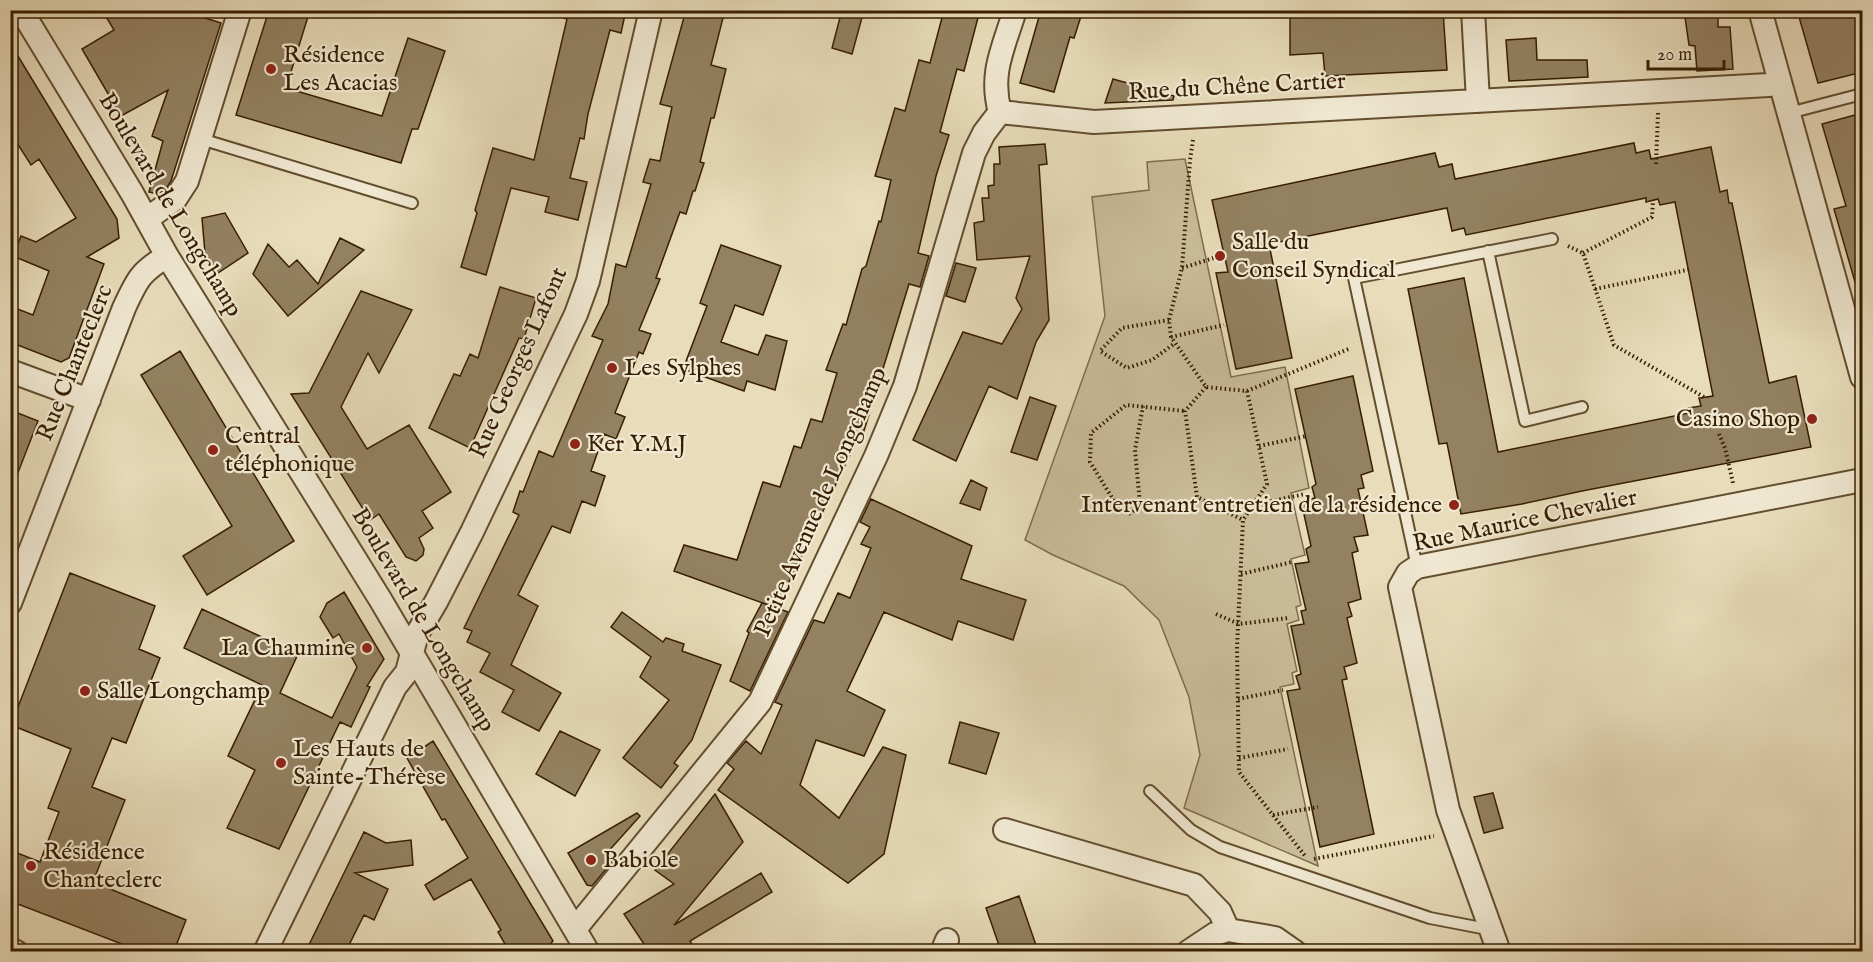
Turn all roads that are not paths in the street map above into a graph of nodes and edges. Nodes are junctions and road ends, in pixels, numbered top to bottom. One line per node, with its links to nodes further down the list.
1 (21, 10): 14 (street, Boulevard de Longchamp)
2 (240, 10): 12 (street)
3 (651, 10): 26 (street, Rue Georges Lafont)
4 (1015, 10): 10 (street)
5 (1473, 10): 9 (street)
6 (1760, 10): 7 (street)
7 (1780, 82): 9 (street, Rue du Chêne Cartier); 11 (street)
8 (1863, 94): 11 (lane)
9 (1478, 101): 10 (street, Rue du Chêne Cartier)
10 (1000, 112): 29 (street, Petite Avenue de Longchamp)
11 (1788, 113): 18 (street)
12 (201, 139): 13 (lane); 14 (street)
13 (412, 203)
14 (147, 219): 17 (street, Boulevard de Longchamp)
15 (1552, 238): 16 (lane)
16 (1488, 251): 22 (lane); 24 (lane)
17 (167, 256): 21 (street, Rue Chanteclerc); 26 (street, Boulevard de Longchamp)
18 (1853, 306): 20 (street)
19 (10, 371): 21 (street)
20 (1863, 376)
21 (88, 400): 25 (street, Rue Chanteclerc)
22 (1582, 407)
23 (1863, 480): 24 (street, Rue Maurice Chevalier)
24 (1417, 567): 31 (street, Rue Maurice Chevalier)
25 (10, 603)
26 (412, 652): 29 (street, Boulevard de Longchamp); 34 (street, Rue Georges Lafont)
27 (1150, 791): 31 (lane)
28 (1005, 830): 30 (street)
29 (574, 929): 35 (street, Boulevard de Longchamp)
30 (1228, 930): 36 (street); 37 (street)
31 (1492, 930): 38 (street, Rue Maurice Chevalier)
32 (10, 949): 33 (street)
33 (16, 951)
34 (265, 951)
35 (588, 951)
36 (1188, 951)
37 (1295, 951)
38 (1499, 951)

